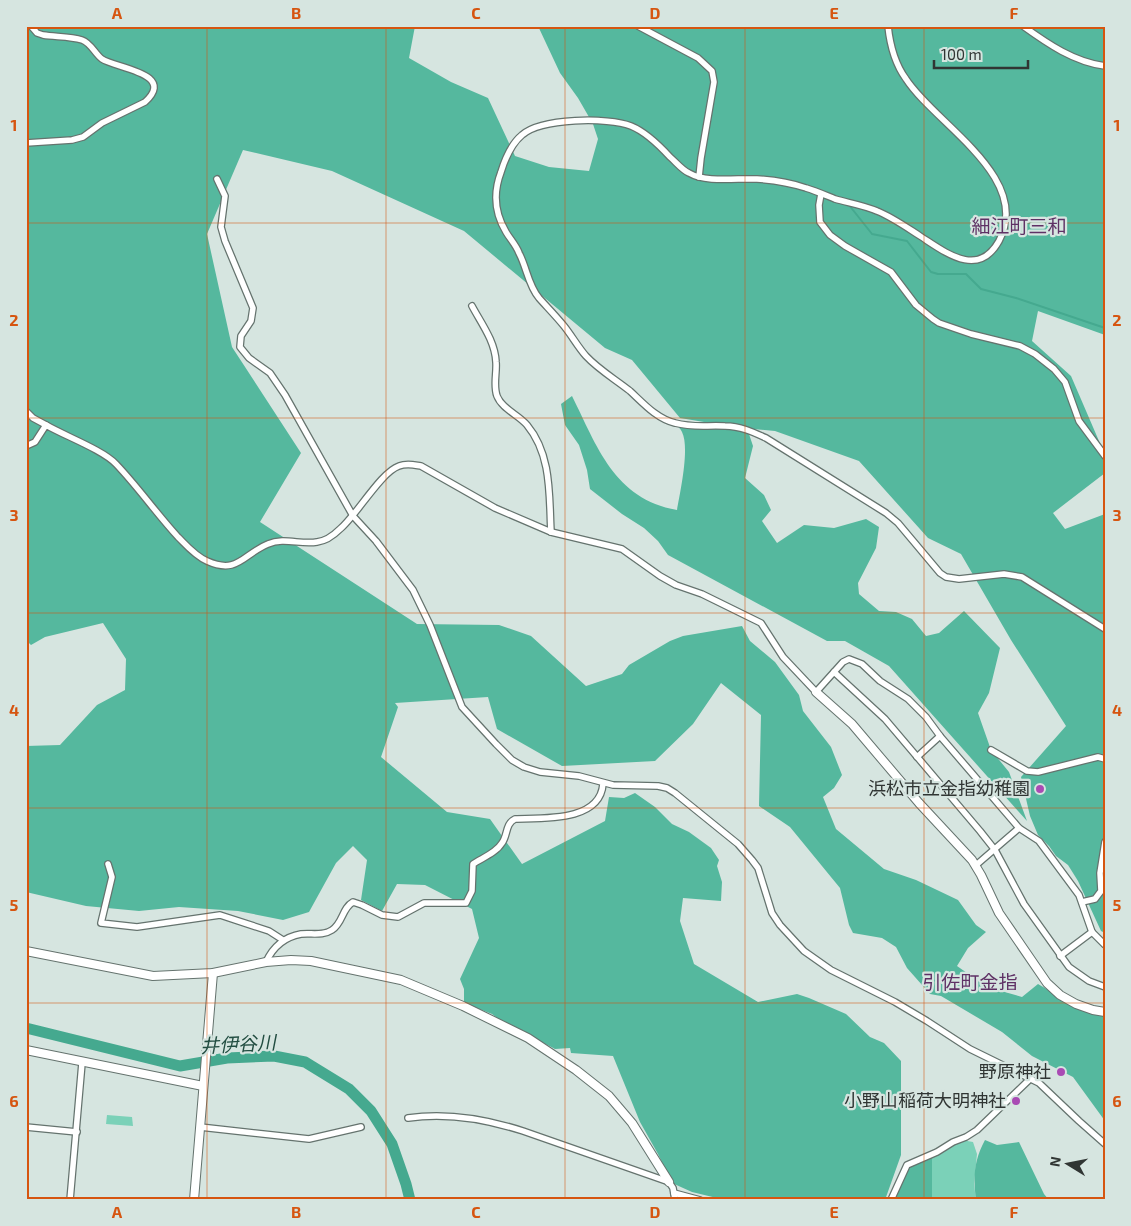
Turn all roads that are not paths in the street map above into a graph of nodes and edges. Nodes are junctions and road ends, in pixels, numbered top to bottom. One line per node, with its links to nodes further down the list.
1 (31, 26): 6 (street)
2 (638, 26): 7 (street)
3 (888, 26): 9 (street)
4 (1023, 26): 5 (street)
5 (1105, 66)
6 (26, 143)
7 (699, 177): 9 (street); 17 (street)
8 (217, 179): 15 (street)
9 (821, 194): 14 (street)
10 (472, 306): 16 (street)
11 (26, 411): 12 (street)
12 (46, 425): 13 (street); 15 (street)
13 (26, 446)
14 (1105, 456)
15 (352, 516): 16 (street); 24 (street)
16 (551, 532): 19 (street)
17 (1105, 629)
18 (834, 672): 19 (street); 20 (street); 22 (street)
19 (816, 692): 29 (street)
20 (940, 736): 22 (street); 25 (street)
21 (991, 750): 23 (street)
22 (917, 757): 27 (street)
23 (1105, 759)
24 (604, 784): 32 (street); 42 (street)
25 (1019, 828): 27 (street); 30 (street)
26 (1105, 842): 30 (street)
27 (995, 850): 29 (street); 35 (street)
28 (108, 864): 32 (street)
29 (975, 866): 39 (street)
30 (1082, 902): 31 (street)
31 (1092, 932): 33 (street); 35 (street)
32 (283, 940): 36 (street)
33 (1105, 944)
34 (26, 951): 37 (street)
35 (1060, 956): 38 (street)
36 (266, 962): 37 (street); 50 (street)
37 (213, 973): 43 (street)
38 (1105, 987)
39 (1105, 1012)
40 (26, 1050): 41 (street)
41 (82, 1063): 43 (street); 48 (street)
42 (1030, 1079): 49 (street); 55 (street)
43 (203, 1083): 46 (street)
44 (408, 1118): 50 (street)
45 (26, 1126): 48 (street)
46 (200, 1127): 47 (street); 53 (street)
47 (361, 1127)
48 (77, 1132): 52 (street)
49 (1105, 1144)
50 (669, 1182): 51 (street)
51 (674, 1196): 54 (street)
52 (70, 1200)
53 (194, 1200)
54 (700, 1200)
55 (891, 1200)

